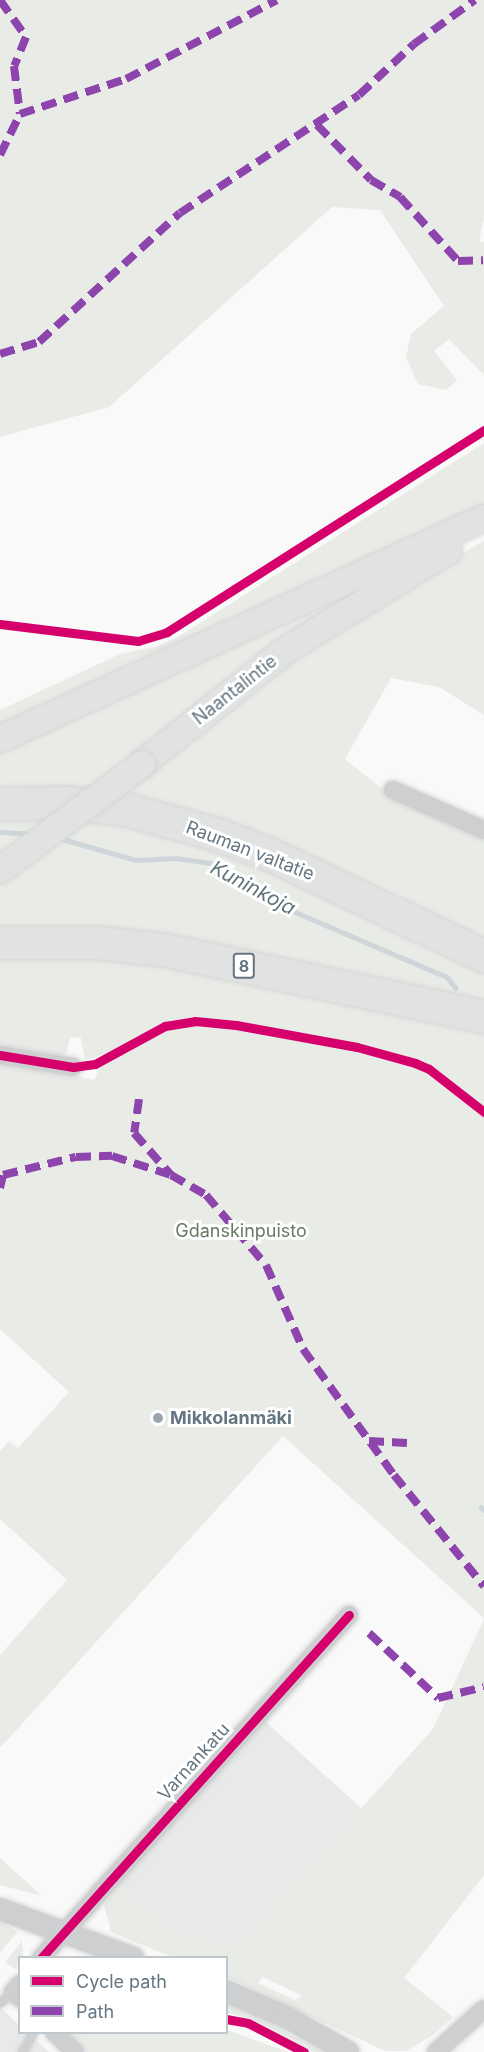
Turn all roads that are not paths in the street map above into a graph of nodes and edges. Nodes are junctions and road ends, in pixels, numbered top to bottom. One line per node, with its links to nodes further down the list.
1 (484, 518): 3 (main road)
2 (484, 531): 7 (main road, Naantalintie, bridge)
3 (0, 740)
4 (393, 790): 6 (street)
5 (0, 804): 9 (highway, Rauman valtatie)
6 (484, 830)
7 (0, 870)
8 (0, 943): 10 (highway, 8)
9 (484, 956)
10 (484, 1017)
11 (0, 1055): 12 (street)
12 (73, 1067)
13 (349, 1615): 15 (street, Varnankatu)
14 (0, 1909): 15 (street)
15 (63, 1931): 16 (street, Varnankatu); 17 (street)
16 (43, 1956)
17 (127, 1956)
18 (228, 1991): 24 (street)
19 (484, 2008): 25 (street)
20 (32, 2034): 22 (lane)
21 (56, 2034): 23 (street)
22 (22, 2052)
23 (75, 2052)
24 (346, 2052)
25 (436, 2052)

